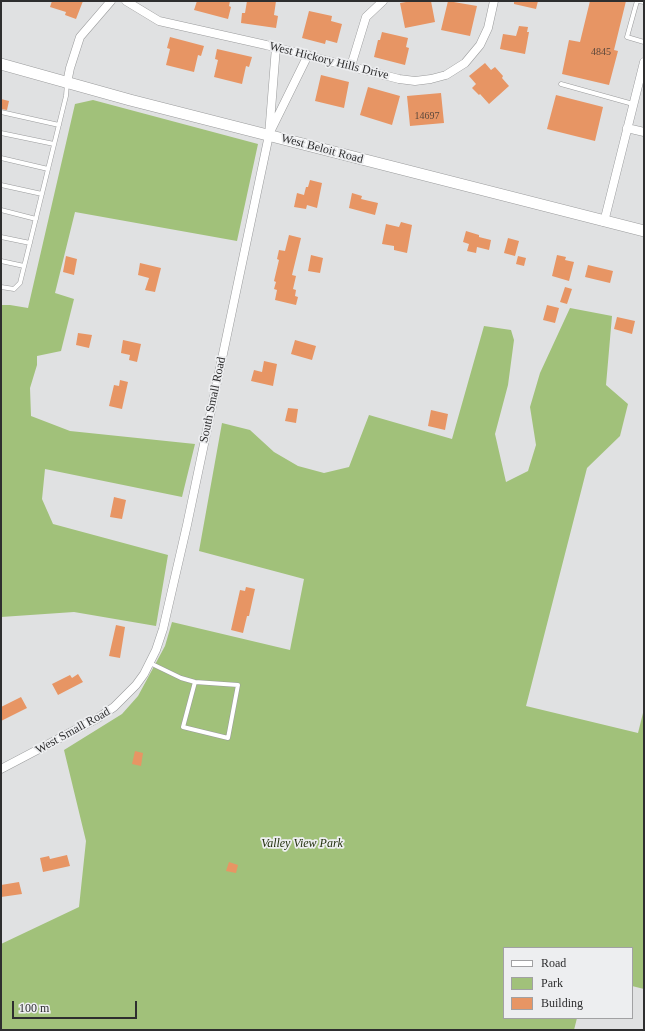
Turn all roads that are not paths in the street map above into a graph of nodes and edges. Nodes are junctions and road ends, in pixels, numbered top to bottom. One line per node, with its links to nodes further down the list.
1 (111, 1): 13 (street)
2 (126, 1): 8 (street, West Hickory Hills Drive)
3 (383, 1): 12 (street)
4 (494, 1): 12 (street, West Hickory Hills Drive)
5 (638, 1): 6 (lane); 7 (lane)
6 (644, 2)
7 (644, 42)
8 (276, 47): 9 (street, West Hickory Hills Drive); 21 (street)
9 (308, 55): 12 (street, West Hickory Hills Drive); 21 (street)
10 (644, 62): 15 (street)
11 (1, 64): 13 (main road, West Beloit Road)
12 (350, 66)
13 (67, 83): 17 (lane); 21 (main road, West Beloit Road)
14 (561, 84): 15 (lane)
15 (633, 104): 18 (street)
16 (1, 112): 17 (lane)
17 (59, 124): 22 (lane)
18 (627, 128): 19 (street); 29 (street)
19 (644, 132)
20 (1, 133): 22 (lane)
21 (269, 134): 29 (main road, West Beloit Road); 36 (street, South Small Road)
22 (54, 144): 24 (lane)
23 (1, 158): 24 (lane)
24 (48, 169): 26 (lane)
25 (1, 185): 26 (lane)
26 (42, 194): 28 (lane)
27 (1, 210): 28 (lane)
28 (36, 219): 32 (lane)
29 (604, 222): 30 (main road, West Beloit Road)
30 (644, 232)
31 (1, 236): 32 (lane)
32 (30, 243): 34 (lane)
33 (1, 261): 34 (lane)
34 (24, 266): 35 (lane)
35 (1, 287)
36 (150, 662): 37 (lane); 38 (street, West Small Road)
37 (195, 682): 37 (lane)
38 (1, 769)

